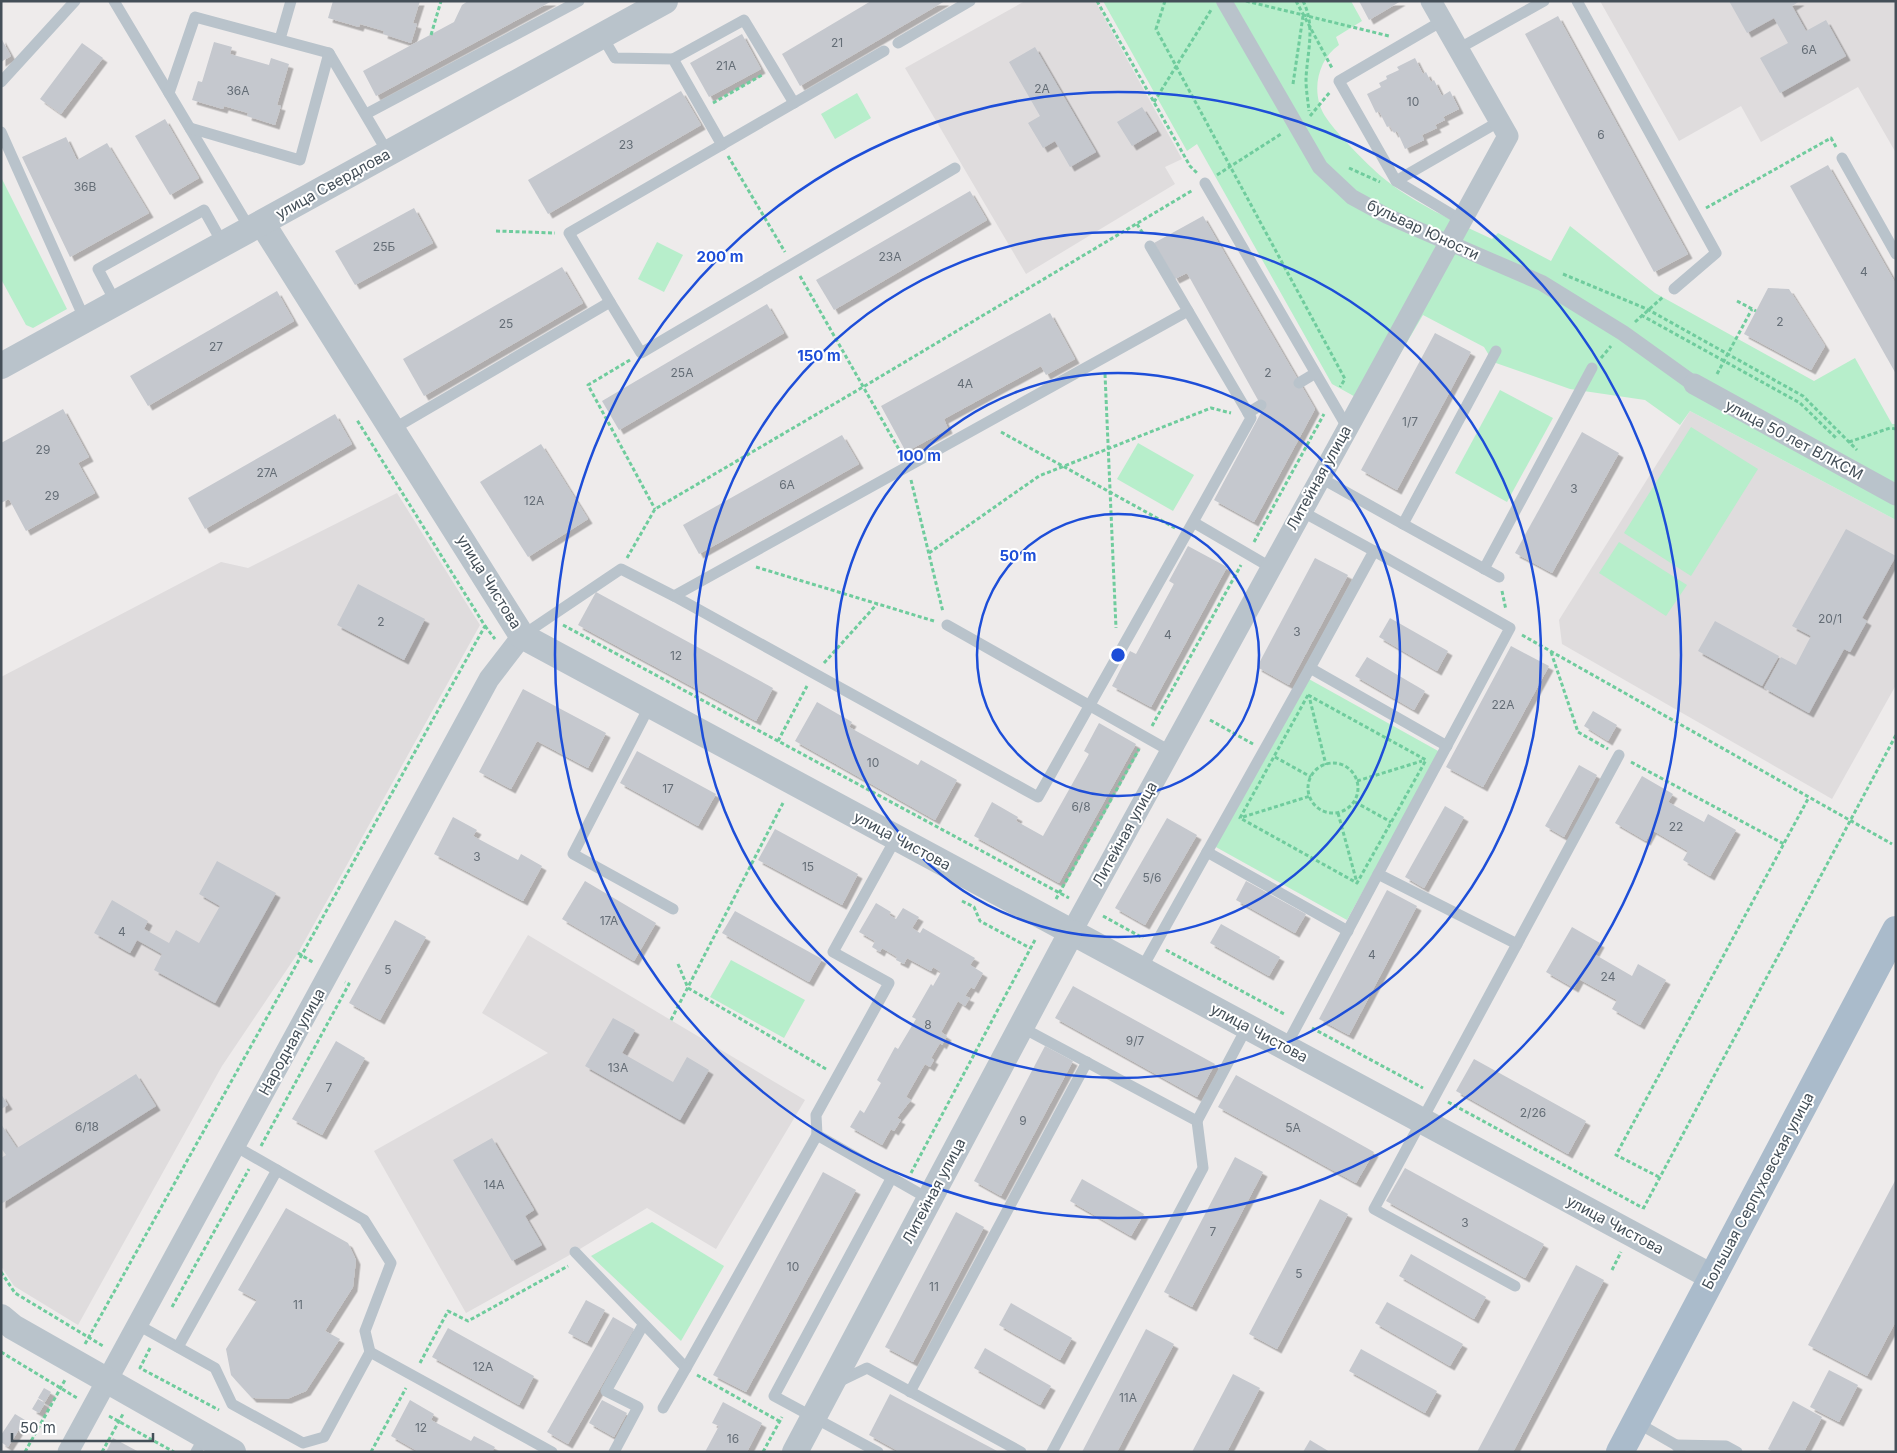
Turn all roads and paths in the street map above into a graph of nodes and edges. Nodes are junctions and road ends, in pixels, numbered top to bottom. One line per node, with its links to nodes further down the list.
1 (75, 1): 33 (lane)
2 (114, 1): 34 (lane)
3 (291, 1): 23 (lane)
4 (440, 1): 21 (path)
5 (579, 1): 38 (lane)
6 (665, 1): 22 (street, улица Свердлова)
7 (970, 1): 25 (lane)
8 (1097, 1): 35 (path)
9 (1165, 1): 30 (path)
10 (1246, 1): 17 (path)
11 (1296, 1): 17 (path)
12 (1303, 1): 18 (path)
13 (1431, 1): 19 (street)
14 (1544, 1): 26 (lane)
15 (1577, 1): 53 (lane)
16 (1218, 5): 30 (path); 40 (street, бульвар Юности)
17 (1304, 15): 18 (path); 20 (path); 40 (path)
18 (1309, 17): 20 (path); 24 (path)
19 (1442, 21): 24 (lane); 26 (street)
20 (1310, 26): 32 (path); 39 (path)
21 (431, 35)
22 (602, 36): 29 (lane); 46 (street, улица Свердлова)
23 (280, 39): 28 (lane); 34 (lane)
24 (1409, 40): 32 (lane)
25 (898, 43)
26 (1458, 49): 41 (street)
27 (884, 51): 36 (lane)
28 (329, 52): 38 (lane); 43 (lane)
29 (673, 59): 31 (lane); 37 (lane)
30 (1177, 66): 35 (path); 49 (path)
31 (773, 69): 36 (lane); 37 (path)
32 (1339, 81): 39 (path); 51 (lane)
33 (1, 82)
34 (169, 93): 43 (lane)
35 (1154, 102): 52 (path)
36 (794, 103): 45 (lane)
37 (702, 109): 45 (lane)
38 (366, 114): 46 (lane)
39 (1310, 116): 40 (path); 42 (path)
40 (1292, 118): 49 (path); 58 (street, бульвар Юности)
41 (1500, 121): 51 (lane); 54 (street, Литейная улица)
42 (1312, 123)
43 (190, 128): 55 (lane)
44 (1, 132): 72 (lane)
45 (722, 145): 57 (lane); 62 (path)
46 (388, 153): 55 (street, улица Свердлова)
47 (1842, 158): 53 (path); 61 (lane)
48 (1343, 164): 51 (path)
49 (1231, 166): 52 (path); 84 (path)
50 (955, 168): 62 (lane)
51 (1392, 182): 54 (lane)
52 (1205, 183): 80 (lane); 82 (path)
53 (1695, 214): 64 (lane)
54 (1461, 220): 58 (street, Литейная улица)
55 (256, 226): 59 (street, улица Свердлова); 90 (street, улица Чистова)
56 (496, 231): 57 (path)
57 (569, 233): 66 (lane)
58 (1448, 243): 83 (street, бульвар Юности); 89 (street, Литейная улица)
59 (223, 244): 67 (street, улица Свердлова); 67 (lane)
60 (1150, 246): 69 (lane)
61 (1896, 254)
62 (793, 264): 74 (lane); 82 (path)
63 (1557, 271): 75 (path)
64 (1674, 289)
65 (1737, 301): 68 (path)
66 (610, 302): 74 (lane); 90 (lane)
67 (116, 303): 72 (street, улица Свердлова)
68 (1752, 309): 70 (path); 75 (path)
69 (1188, 311): 76 (lane); 87 (lane)
70 (1756, 311)
71 (1641, 315): 77 (path)
72 (85, 320): 78 (street, улица Свердлова)
73 (1496, 351): 103 (lane)
74 (641, 353): 100 (path)
75 (1728, 354): 77 (path); 92 (path)
76 (1105, 357): 88 (lane); 93 (path)
77 (1724, 361): 83 (path); 92 (path)
78 (1, 366)
79 (1592, 368): 110 (lane)
80 (1314, 374): 81 (lane); 84 (lane)
81 (1299, 383)
82 (863, 387): 95 (path); 100 (path)
83 (1700, 388): 99 (street, улица 50 лет ВЛКСМ)
84 (1331, 402): 89 (lane)
85 (1261, 405): 87 (lane)
86 (352, 411): 177 (path)
87 (1250, 416): 93 (path); 102 (lane)
88 (985, 424): 95 (lane); 96 (path)
89 (1347, 427): 97 (street, Литейная улица)
90 (393, 429): 115 (street, улица Чистова)
91 (1896, 429): 92 (path)
92 (1849, 442): 94 (path)
93 (1109, 448): 96 (path); 98 (path)
94 (1863, 456)
95 (908, 466): 106 (path); 107 (lane)
96 (1063, 466): 98 (path); 106 (path)
97 (1319, 477): 101 (street, Литейная улица); 103 (lane)
98 (1111, 493): 104 (path); 117 (path)
99 (1895, 493)
100 (655, 509): 109 (path)
101 (1301, 511): 105 (lane); 108 (street, Литейная улица)
102 (1193, 522): 104 (lane); 108 (lane)
103 (1403, 524): 110 (lane)
104 (1186, 535): 117 (lane)
105 (1374, 550): 114 (lane); 118 (lane)
106 (929, 553): 113 (path)
107 (737, 561): 112 (lane); 113 (path)
108 (1270, 567): 124 (street, Литейная улица)
109 (621, 569): 112 (lane); 115 (lane)
110 (1484, 569): 111 (lane)
111 (1499, 577): 114 (path)
112 (674, 596): 121 (lane)
113 (946, 625): 121 (lane)
114 (1510, 628): 116 (path); 123 (lane)
115 (522, 636): 120 (street, улица Чистова); 163 (street, Народная улица)
116 (1551, 651): 125 (path); 130 (path)
117 (1118, 656): 121 (lane)
118 (1307, 673): 119 (path); 123 (lane); 137 (lane)
119 (1308, 695): 126 (path); 127 (path); 134 (path)
120 (650, 705): 139 (street, улица Чистова); 146 (lane)
121 (1089, 706): 124 (lane)
122 (1896, 735): 135 (path)
123 (1444, 750): 126 (path); 138 (lane)
124 (1170, 751): 149 (street, Литейная улица)
125 (1619, 755): 140 (path); 150 (lane)
126 (1426, 760): 128 (path); 136 (path)
127 (1326, 765): 128 (path); 129 (path)
128 (1357, 781): 131 (path)
129 (1310, 796): 133 (path); 134 (path)
130 (1809, 797): 135 (path); 140 (path)
131 (1355, 802): 133 (path); 136 (path)
132 (783, 803): 153 (path)
133 (1338, 813): 144 (path)
134 (1240, 818): 137 (path); 144 (path)
135 (1849, 820): 141 (path); 166 (path)
136 (1391, 822): 138 (path); 144 (path)
137 (1223, 823): 142 (lane)
138 (1402, 829): 143 (lane)
139 (896, 838): 149 (street, улица Чистова); 159 (lane)
140 (1784, 844): 166 (path)
141 (1892, 844)
142 (1207, 852): 148 (lane); 152 (lane)
143 (1378, 874): 145 (lane); 150 (lane)
144 (1357, 883): 145 (path)
145 (1362, 903): 148 (lane)
146 (673, 910)
147 (1896, 930): 172 (main road, Большая Серпуховская улица)
148 (1348, 931): 157 (lane)
149 (1071, 933): 152 (street, улица Чистова); 155 (street, Литейная улица)
150 (1517, 944): 161 (lane)
151 (678, 964): 153 (path)
152 (1141, 970): 156 (street, улица Чистова)
153 (688, 988): 154 (path); 159 (path)
154 (671, 1020)
155 (1021, 1027): 158 (lane); 167 (street, Литейная улица)
156 (1247, 1027): 157 (street, улица Чистова); 160 (lane)
157 (1285, 1048): 161 (street, улица Чистова)
158 (1087, 1062): 160 (lane); 189 (lane)
159 (837, 1076): 162 (lane)
160 (1197, 1121): 205 (lane)
161 (1422, 1121): 168 (street, улица Чистова); 173 (lane)
162 (817, 1135): 165 (lane); 184 (lane)
163 (235, 1146): 164 (lane); 174 (street, Народная улица)
164 (277, 1170): 178 (lane); 180 (lane)
165 (892, 1177): 167 (lane); 191 (lane)
166 (1659, 1177): 168 (path)
167 (929, 1199): 188 (street, Литейная улица)
168 (1630, 1234): 170 (path); 172 (street, улица Чистова)
169 (578, 1255): 175 (lane); 185 (path)
170 (1612, 1270)
171 (1, 1272): 177 (path)
172 (1712, 1277): 193 (main road, Большая Серпуховская улица)
173 (1515, 1286)
174 (138, 1324): 178 (lane); 181 (street, Народная улица)
175 (643, 1325): 184 (lane); 201 (lane)
176 (7, 1326): 182 (street)
177 (88, 1337): 181 (path); 182 (path)
178 (178, 1347): 180 (lane)
179 (1, 1352): 186 (path)
180 (370, 1352): 185 (lane)
181 (120, 1356): 183 (path); 187 (street, Народная улица)
182 (74, 1362): 187 (street); 196 (path)
183 (140, 1368)
184 (686, 1368): 190 (lane); 192 (path)
185 (413, 1375): 199 (path); 200 (lane)
186 (41, 1377)
187 (107, 1381): 194 (street); 197 (street, Народная улица)
188 (830, 1386): 189 (lane); 191 (street, Литейная улица)
189 (910, 1392): 204 (lane)
190 (663, 1408)
191 (814, 1416): 202 (street, Литейная улица); 203 (lane)
192 (780, 1421)
193 (1636, 1422): 195 (lane); 206 (main road, Большая Серпуховская улица)
194 (200, 1444): 198 (street)
195 (1678, 1448): 207 (lane)
196 (24, 1452)
197 (68, 1452)
198 (233, 1452)
199 (371, 1452)
200 (552, 1452)
201 (614, 1452)
202 (795, 1452)
203 (878, 1452)
204 (1021, 1452)
205 (1052, 1452)
206 (1620, 1452)
207 (1737, 1452)

